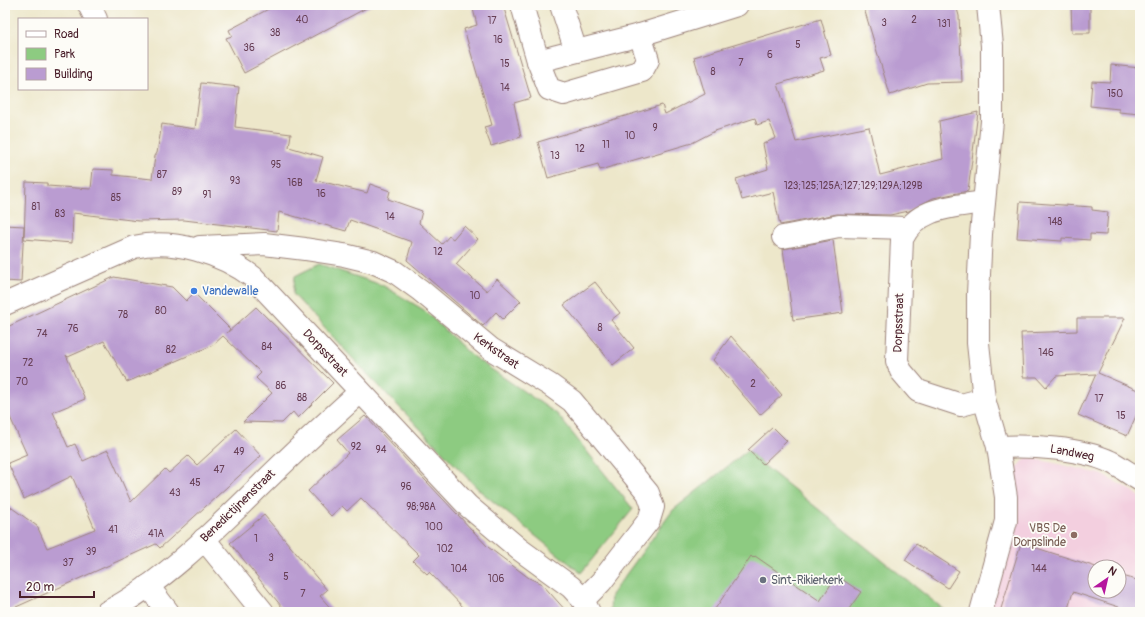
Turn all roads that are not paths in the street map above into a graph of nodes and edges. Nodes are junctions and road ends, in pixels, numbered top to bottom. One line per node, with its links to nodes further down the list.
1 (89, 5): 6 (street)
2 (522, 5): 9 (street)
3 (561, 5): 8 (street)
4 (737, 5): 7 (street)
5 (988, 5): 10 (street)
6 (96, 18)
7 (640, 34): 8 (street); 9 (street)
8 (576, 51): 9 (street)
9 (538, 61)
10 (983, 202): 11 (street); 16 (street)
11 (907, 228): 12 (street); 16 (street, Dorpsstraat)
12 (783, 237)
13 (185, 248): 14 (street, Dorpsstraat); 15 (street, Dorpsstraat); 21 (street, Kerkstraat)
14 (5, 304)
15 (360, 392): 19 (street, Benedictijnenstraat); 21 (street, Dorpsstraat)
16 (984, 399): 17 (street)
17 (998, 446): 18 (street, Landweg); 25 (street)
18 (1140, 480)
19 (204, 539): 20 (street, Benedictijnenstraat); 24 (street)
20 (148, 586): 22 (street, Benedictijnenstraat); 23 (street)
21 (586, 606)
22 (108, 612)
23 (168, 612)
24 (263, 612)
25 (980, 612)

